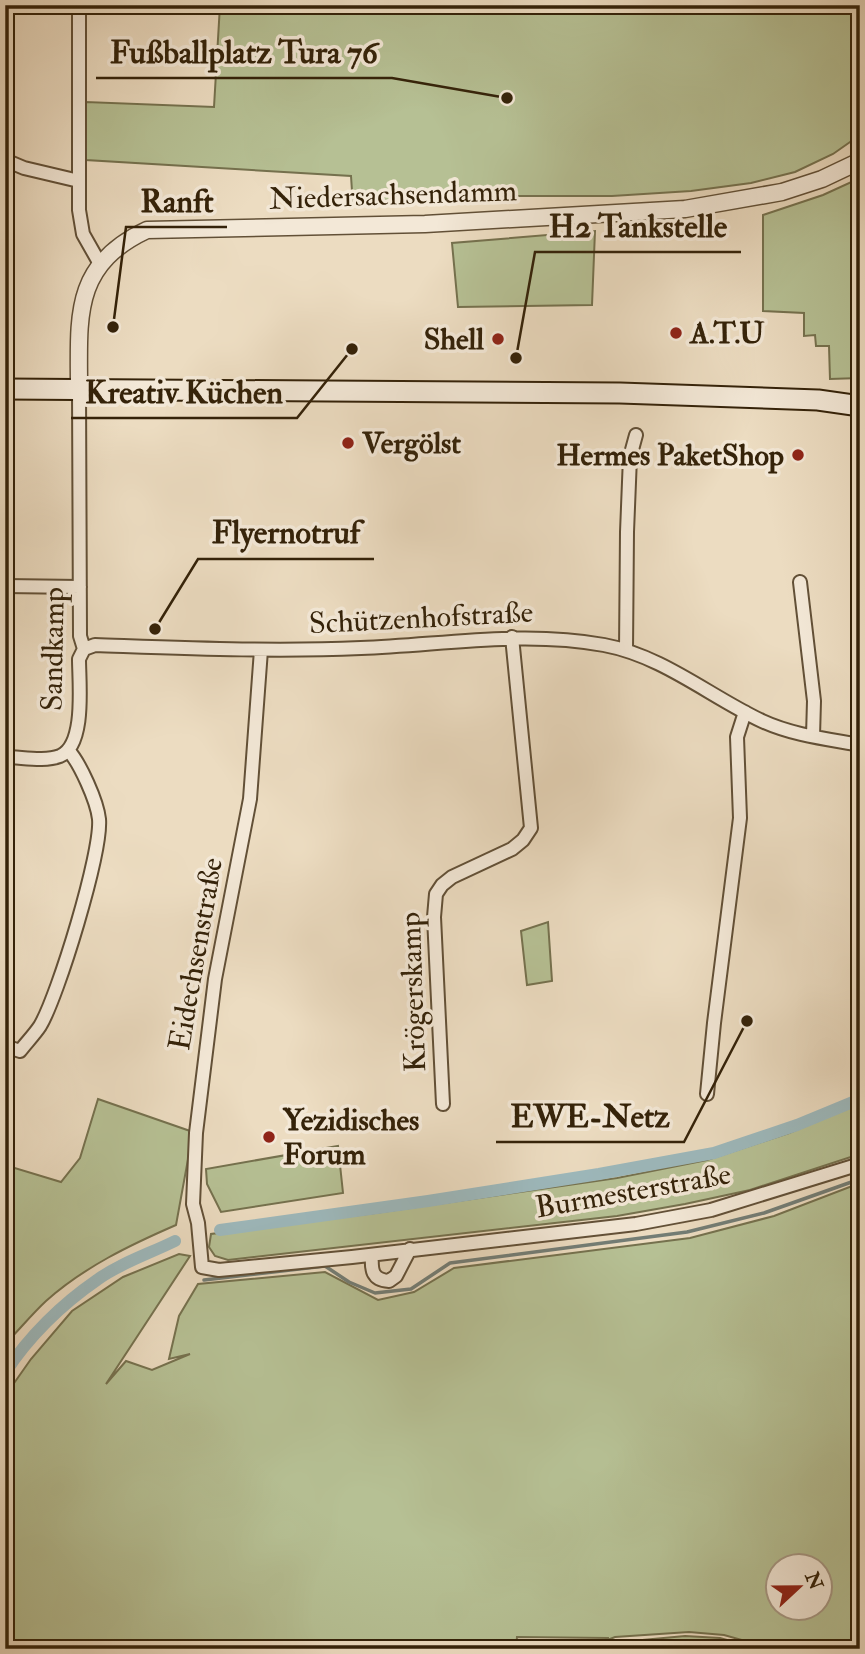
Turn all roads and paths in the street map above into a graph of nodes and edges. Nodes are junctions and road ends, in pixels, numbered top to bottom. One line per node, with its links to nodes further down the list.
1 (79, 5): 4 (street)
2 (5, 160): 4 (street)
3 (860, 161): 5 (street, Niedersachsendamm)
4 (79, 181): 5 (street)
5 (100, 264): 7 (street)
6 (5, 389): 7 (main road)
7 (79, 389): 9 (main road); 14 (street, Sandkamp)
8 (860, 395): 9 (main road)
9 (818, 400): 10 (main road)
10 (860, 406)
11 (636, 435): 18 (street)
12 (800, 582): 20 (street)
13 (5, 586): 14 (street)
14 (80, 587): 16 (street, Sandkamp)
15 (512, 637): 17 (street, Schützenhofstraße); 18 (street, Schützenhofstraße); 26 (street, Krögerskamp)
16 (84, 649): 17 (street, Schützenhofstraße); 22 (street, Sandkamp)
17 (261, 650): 30 (street, Eidechsenstraße)
18 (626, 650): 19 (street, Schützenhofstraße)
19 (745, 712): 20 (street, Schützenhofstraße); 25 (street)
20 (813, 736): 21 (street, Schützenhofstraße)
21 (860, 745)
22 (68, 750): 23 (street); 24 (street, Sandkamp)
23 (5, 757)
24 (5, 1046)
25 (707, 1094)
26 (443, 1104)
27 (860, 1164): 28 (street, Burmesterstraße)
28 (410, 1250): 29 (street, Burmesterstraße); 29 (street)
29 (372, 1255): 30 (street, Burmesterstraße)
30 (202, 1267)

